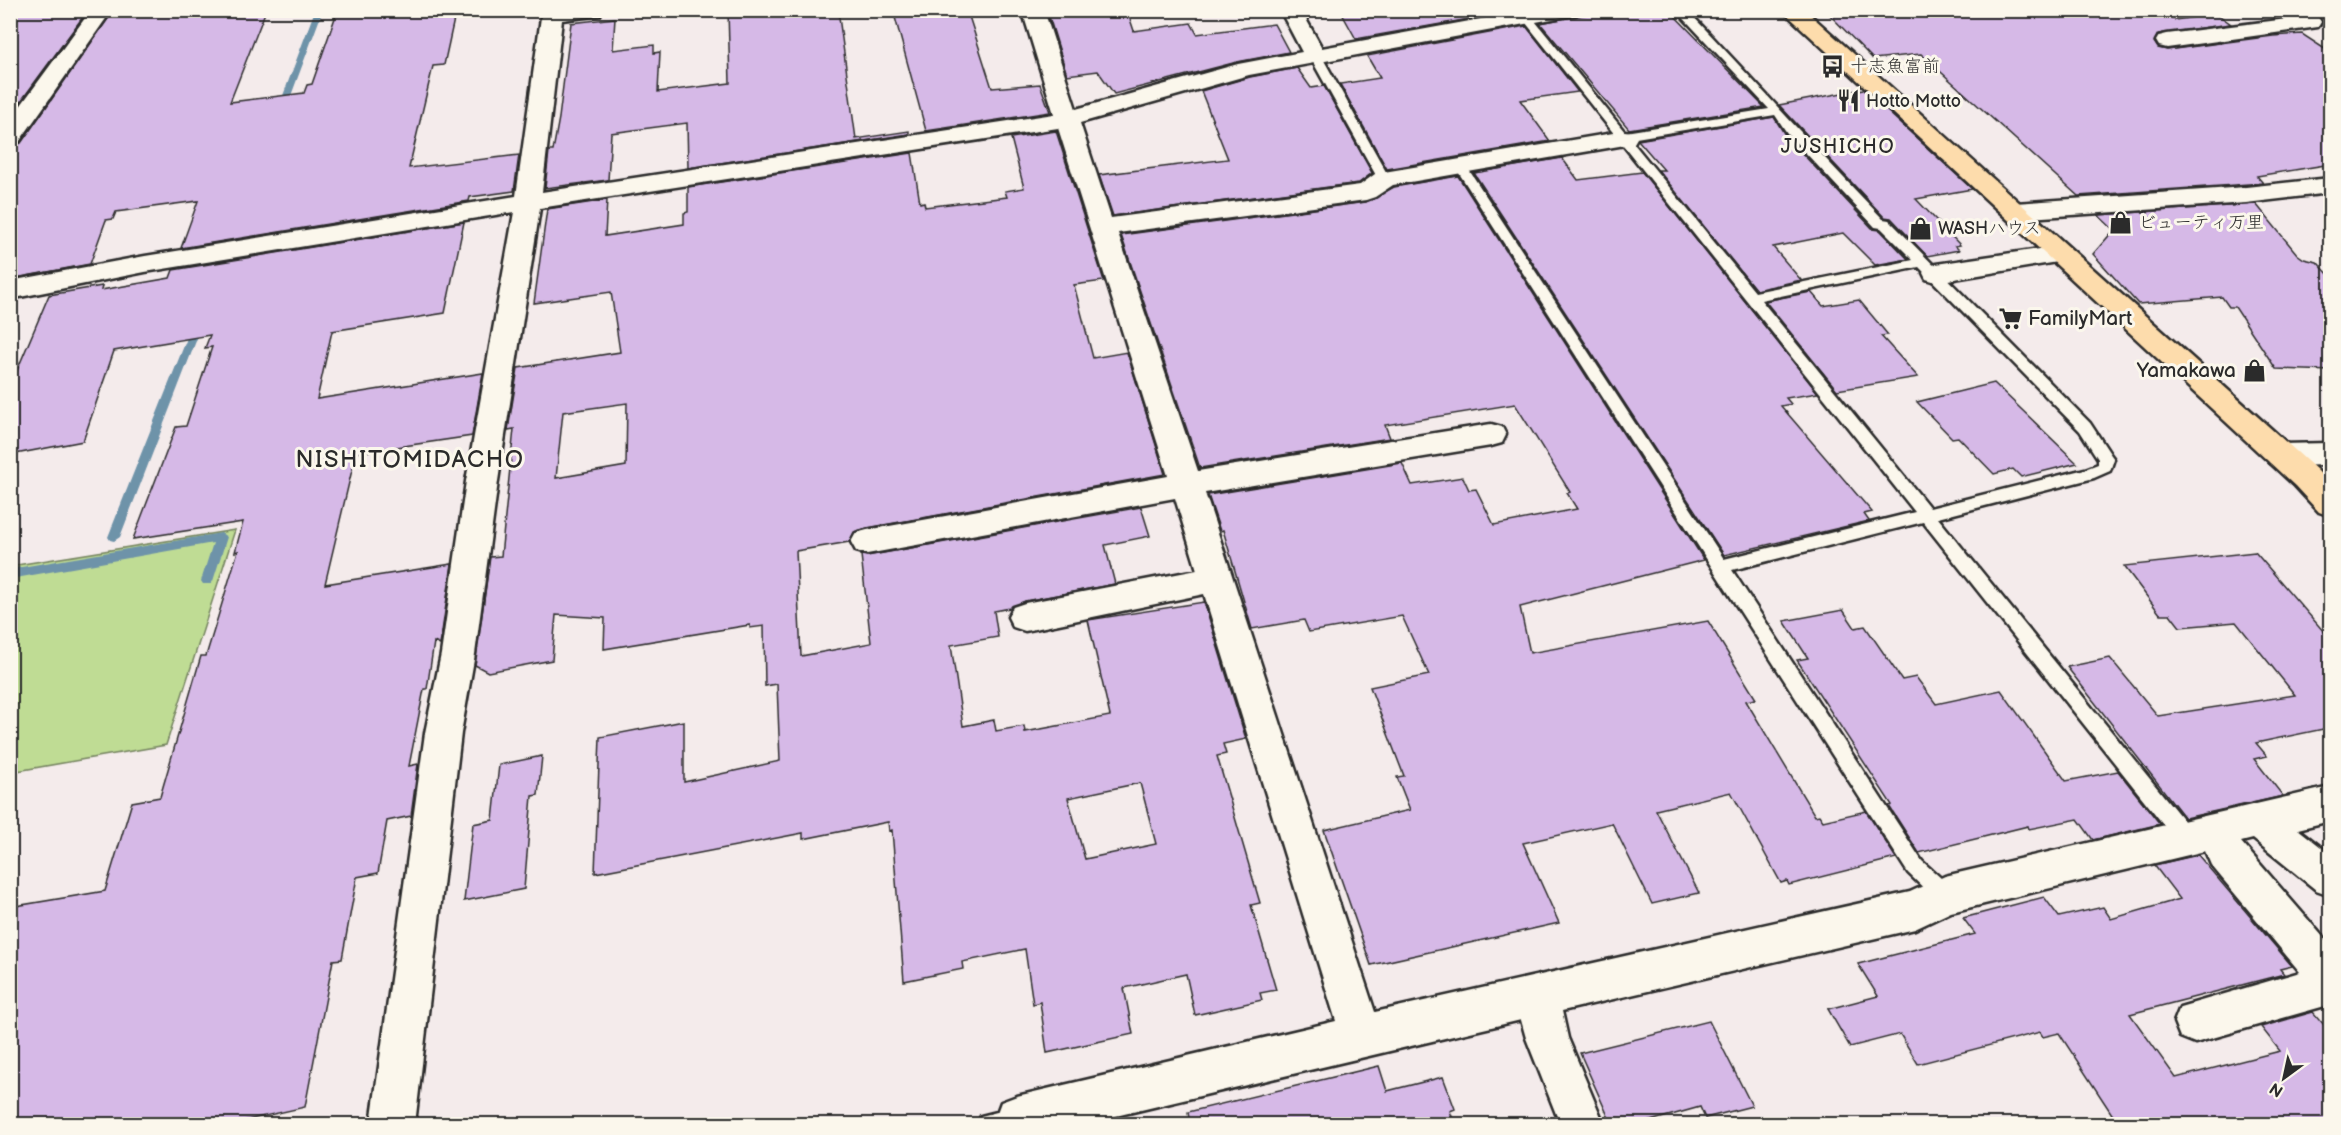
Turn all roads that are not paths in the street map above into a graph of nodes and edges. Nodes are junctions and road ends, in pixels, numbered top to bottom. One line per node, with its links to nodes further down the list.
1 (102, 10): 17 (street)
2 (592, 10): 8 (street)
3 (1032, 10): 15 (street)
4 (1290, 10): 13 (street)
5 (1568, 10): 10 (street)
6 (1681, 10): 14 (lane)
7 (1792, 10): 22 (main road)
8 (553, 13): 21 (street)
9 (2301, 16): 11 (street); 12 (street)
10 (1527, 18): 13 (street); 16 (lane)
11 (2331, 35)
12 (2167, 41)
13 (1315, 55): 15 (street); 19 (lane)
14 (1778, 111): 16 (lane); 25 (lane)
15 (1067, 119): 21 (street); 23 (street)
16 (1624, 137): 18 (street); 27 (lane)
17 (10, 138)
18 (1461, 167): 19 (street); 35 (lane)
19 (1384, 179): 23 (street)
20 (2331, 186): 22 (street)
21 (528, 202): 26 (street); 48 (street)
22 (2015, 211): 24 (main road)
23 (1102, 227): 31 (street)
24 (2060, 254): 25 (street); 30 (main road)
25 (1929, 267): 27 (lane); 33 (lane)
26 (10, 290)
27 (1752, 297): 33 (lane)
28 (1491, 435): 31 (street)
29 (2331, 454): 30 (street)
30 (2281, 455): 32 (main road)
31 (1185, 485): 34 (street); 36 (street)
32 (2331, 504)
33 (1928, 516): 35 (lane); 40 (lane)
34 (867, 542)
35 (1720, 567): 42 (lane)
36 (1215, 579): 37 (street); 46 (street)
37 (1025, 617)
38 (2331, 804): 39 (street)
39 (2259, 821): 40 (street); 41 (street)
40 (2201, 835): 42 (street); 43 (street)
41 (2331, 877)
42 (1945, 896): 44 (street)
43 (2329, 987): 45 (street)
44 (1537, 997): 46 (street); 49 (street)
45 (2195, 1022)
46 (1362, 1035): 47 (street)
47 (1003, 1121)
48 (393, 1125)
49 (1582, 1125)

